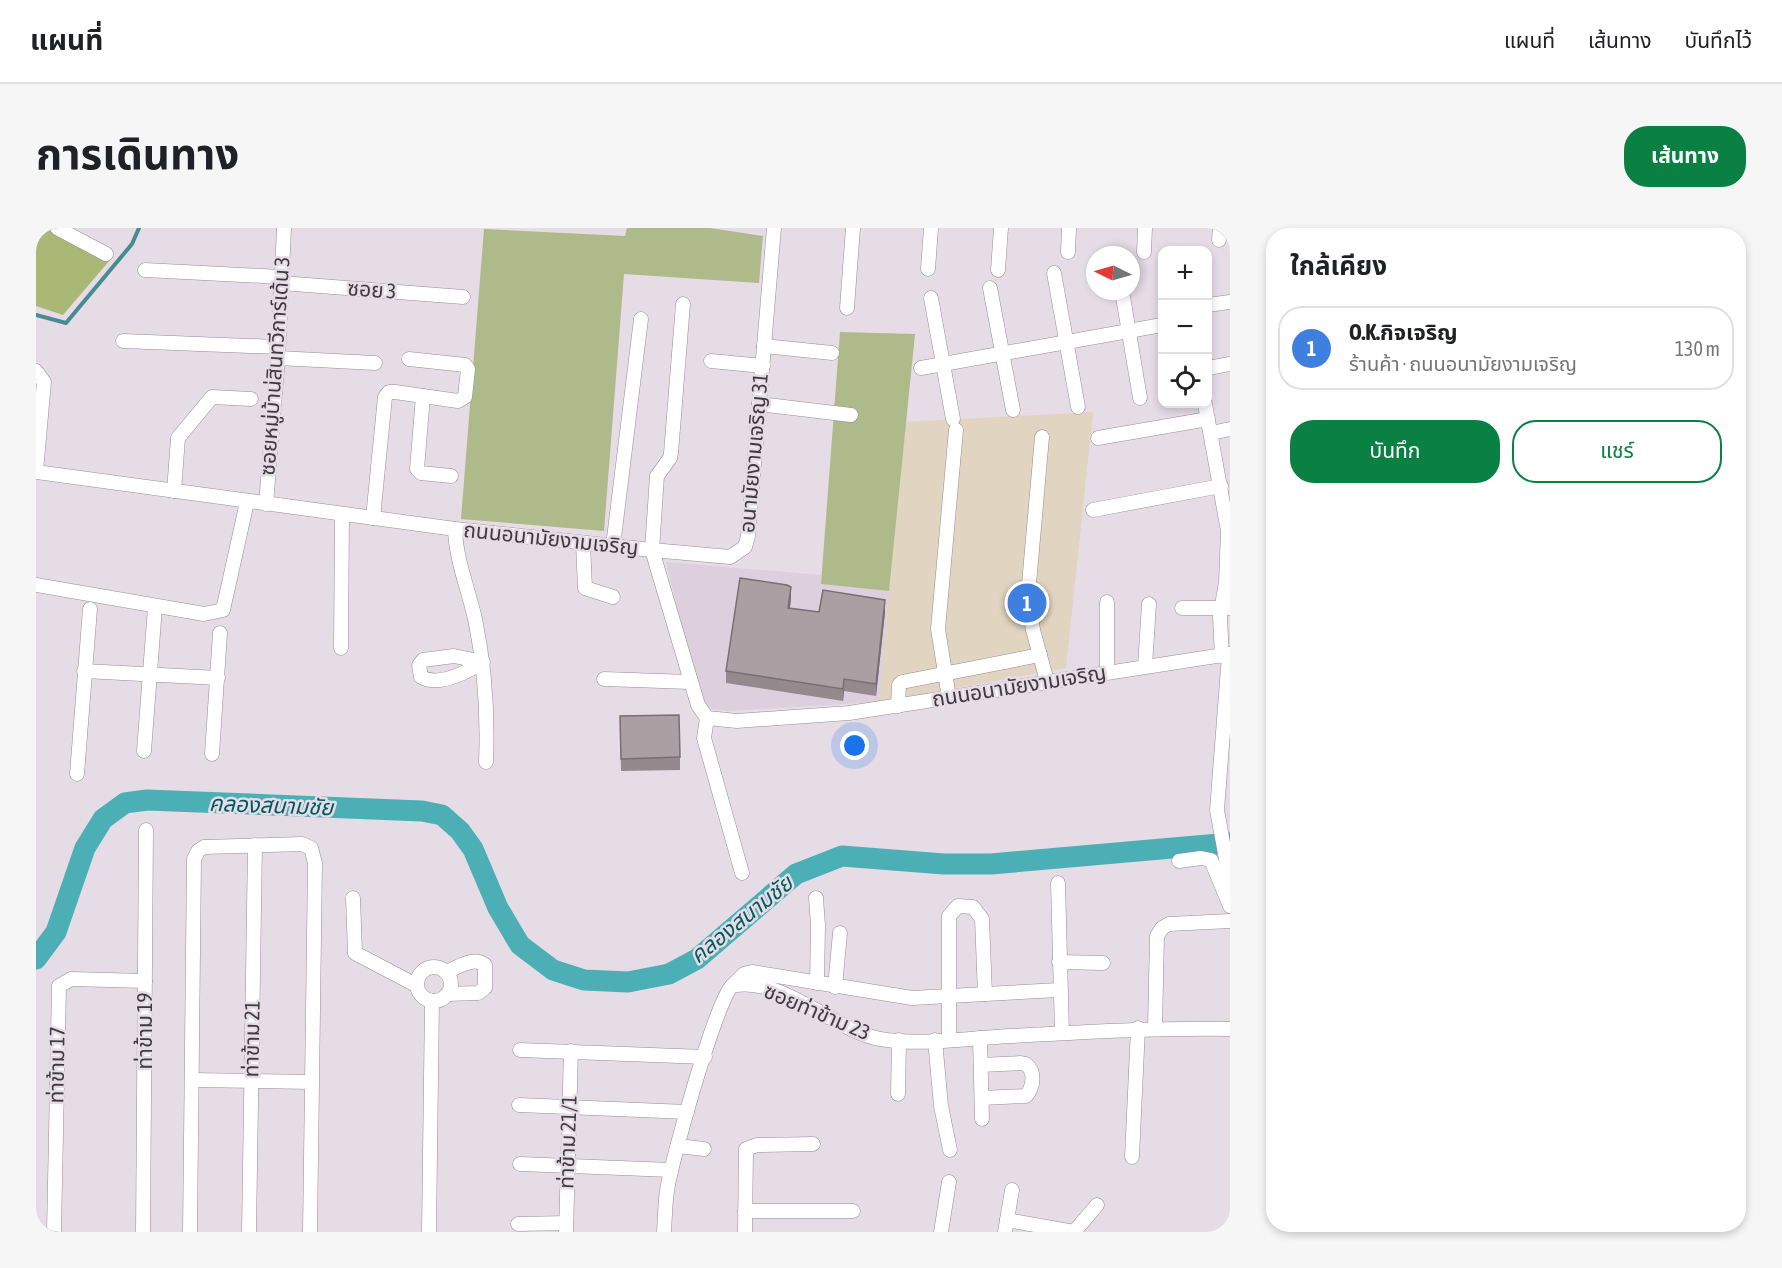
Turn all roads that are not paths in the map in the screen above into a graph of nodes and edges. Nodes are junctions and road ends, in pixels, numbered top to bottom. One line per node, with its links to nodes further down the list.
1 (57, 228): 11 (street)
2 (284, 228): 16 (street, ซอยหมู่บ้าน่สินทวีการ์เด้น 3)
3 (774, 228): 30 (street, อนามัยงามเจริญ 31)
4 (853, 228): 24 (street)
5 (930, 228): 12 (street)
6 (1001, 228): 14 (street)
7 (1070, 228): 9 (street)
8 (1145, 228): 10 (street)
9 (1068, 252)
10 (1144, 252)
11 (106, 254)
12 (928, 269)
13 (145, 270): 16 (street, ซอย 3)
14 (998, 270)
15 (1054, 273): 28 (street)
16 (281, 280): 18 (street, ซอย 3); 31 (street, ซอยหมู่บ้าน่สินทวีการ์เด้น 3)
17 (990, 288): 33 (street)
18 (464, 297)
19 (931, 298): 37 (street)
20 (1124, 300): 27 (street)
21 (1230, 302): 23 (street)
22 (683, 304): 67 (street)
23 (1212, 304)
24 (847, 308)
25 (641, 319): 66 (street)
26 (1158, 325): 27 (street)
27 (1129, 331): 28 (street); 44 (street)
28 (1067, 340): 33 (street); 47 (street)
29 (123, 341): 31 (street)
30 (764, 346): 32 (street); 39 (street, อนามัยงามเจริญ 31)
31 (278, 352): 36 (street); 60 (street, ซอยหมู่บ้าน่สินทวีการ์เด้น 3)
32 (832, 353)
33 (1004, 354): 37 (street); 49 (street)
34 (409, 359): 43 (street)
35 (711, 362): 39 (street)
36 (375, 363)
37 (944, 363): 41 (street); 83 (street)
38 (1230, 364): 40 (street)
39 (763, 366): 46 (street, อนามัยงามเจริญ 31)
40 (1212, 367)
41 (921, 368)
42 (36, 371): 55 (street)
43 (423, 396): 56 (street); 63 (street)
44 (1140, 398)
45 (251, 399): 58 (street)
46 (759, 404): 50 (street); 67 (street, อนามัยงามเจริญ 31)
47 (1078, 407)
48 (1206, 408): 51 (street)
49 (1013, 410)
50 (851, 415)
51 (1210, 426): 52 (street); 54 (street); 57 (street)
52 (1230, 429)
53 (1042, 437): 78 (street)
54 (1098, 438)
55 (36, 471): 58 (street, ถนนอนามัยงามเจริญ)
56 (451, 476)
57 (1221, 486): 61 (street); 74 (street)
58 (174, 491): 59 (street, ถนนอนามัยงามเจริญ)
59 (247, 502): 60 (street, ถนนอนามัยงามเจริญ); 72 (street)
60 (266, 504): 62 (street, ถนนอนามัยงามเจริญ)
61 (1093, 510)
62 (342, 514): 63 (street, ถนนอนามัยงามเจริญ); 77 (street)
63 (373, 518): 64 (street, ถนนอนามัยงามเจริญ)
64 (455, 528): 65 (street, ถนนอนามัยงามเจริญ); 94 (street)
65 (583, 544): 66 (street, ถนนอนามัยงามเจริญ); 69 (street)
66 (613, 546): 67 (street, ถนนอนามัยงามเจริญ)
67 (652, 550): 88 (street, ถนนอนามัยงามเจริญ)
68 (36, 585): 72 (street)
69 (613, 597)
70 (1107, 602): 82 (street)
71 (1149, 604): 80 (street)
72 (155, 607): 84 (street)
73 (1182, 608): 74 (street)
74 (1226, 608): 79 (street)
75 (90, 609): 81 (street)
76 (220, 633): 85 (street)
77 (341, 648)
78 (1040, 655): 83 (street); 87 (street)
79 (1227, 655): 80 (street, ถนนอนามัยงามเจริญ); 100 (street)
80 (1145, 666): 82 (street, ถนนอนามัยงามเจริญ)
81 (84, 671): 84 (street); 95 (street)
82 (1107, 672): 87 (street, ถนนอนามัยงามเจริญ)
83 (945, 674): 89 (street); 90 (street)
84 (149, 675): 85 (street); 92 (street)
85 (218, 678): 93 (street)
86 (604, 680): 88 (street)
87 (1047, 681): 89 (street, ถนนอนามัยงามเจริญ)
88 (690, 682): 91 (street, ถนนอนามัยงามเจริญ)
89 (949, 698): 90 (street, ถนนอนามัยงามเจริญ)
90 (897, 706): 91 (street, ถนนอนามัยงามเจริญ)
91 (707, 718): 99 (street)
92 (144, 752)
93 (212, 754)
94 (486, 762)
95 (77, 774)
96 (146, 830): 110 (street, ท่าข้าม 19)
97 (255, 845): 131 (street); 132 (street, ท่าข้าม 21); 133 (street)
98 (1179, 861): 104 (street)
99 (742, 873)
100 (1230, 881)
101 (1058, 883): 107 (street)
102 (353, 898): 112 (street)
103 (816, 898): 111 (street)
104 (1230, 906)
105 (1230, 921): 121 (street)
106 (840, 933): 114 (street)
107 (1059, 962): 108 (street); 115 (street)
108 (1103, 963)
109 (446, 972): 112 (street); 116 (street); 116 (street)
110 (145, 981): 156 (street, ท่าข้าม 17); 157 (street, ท่าข้าม 19)
111 (817, 983): 113 (street); 114 (street)
112 (416, 985): 119 (street)
113 (732, 986): 125 (street, ซอยท่าข้าม 23); 129 (street)
114 (835, 987): 118 (street)
115 (1059, 990): 117 (street); 123 (street)
116 (447, 994): 119 (street)
117 (985, 994): 118 (street); 118 (street)
118 (949, 998): 126 (street)
119 (432, 1001): 161 (street)
120 (1138, 1028): 121 (street, ซอยท่าข้าม 23); 123 (street, ซอยท่าข้าม 23); 144 (street)
121 (1155, 1028): 122 (street, ซอยท่าข้าม 23)
122 (1230, 1029)
123 (1062, 1033): 124 (street, ซอยท่าข้าม 23)
124 (980, 1038): 126 (street, ซอยท่าข้าม 23); 130 (street)
125 (899, 1040): 126 (street, ซอยท่าข้าม 23); 134 (street)
126 (942, 1040): 143 (street)
127 (520, 1050): 128 (street)
128 (571, 1052): 129 (street); 137 (street, ท่าข้าม 21/1)
129 (705, 1057): 138 (street)
130 (981, 1065): 135 (street); 135 (street)
131 (194, 1080): 132 (street); 158 (street)
132 (251, 1082): 133 (street); 159 (street, ท่าข้าม 21)
133 (311, 1082): 160 (street)
134 (898, 1094)
135 (982, 1098): 139 (street)
136 (519, 1105): 137 (street)
137 (569, 1107): 138 (street); 146 (street, ท่าข้าม 21/1)
138 (687, 1113): 141 (street)
139 (982, 1119)
140 (813, 1144): 151 (street)
141 (678, 1146): 142 (street); 147 (street)
142 (704, 1149)
143 (950, 1150)
144 (1132, 1157)
145 (520, 1164): 146 (street)
146 (566, 1166): 147 (street); 155 (street, ท่าข้าม 21/1)
147 (671, 1170): 162 (street)
148 (949, 1182): 164 (street)
149 (1011, 1190): 154 (street)
150 (1097, 1205): 165 (street)
151 (745, 1211): 152 (street); 163 (street)
152 (853, 1211)
153 (518, 1224): 155 (street)
154 (1006, 1226): 165 (street)
155 (566, 1227)
156 (54, 1232)
157 (143, 1232)
158 (190, 1232)
159 (249, 1232)
160 (310, 1232)
161 (429, 1232)
162 (664, 1232)
163 (745, 1232)
164 (941, 1232)
165 (1074, 1232)

